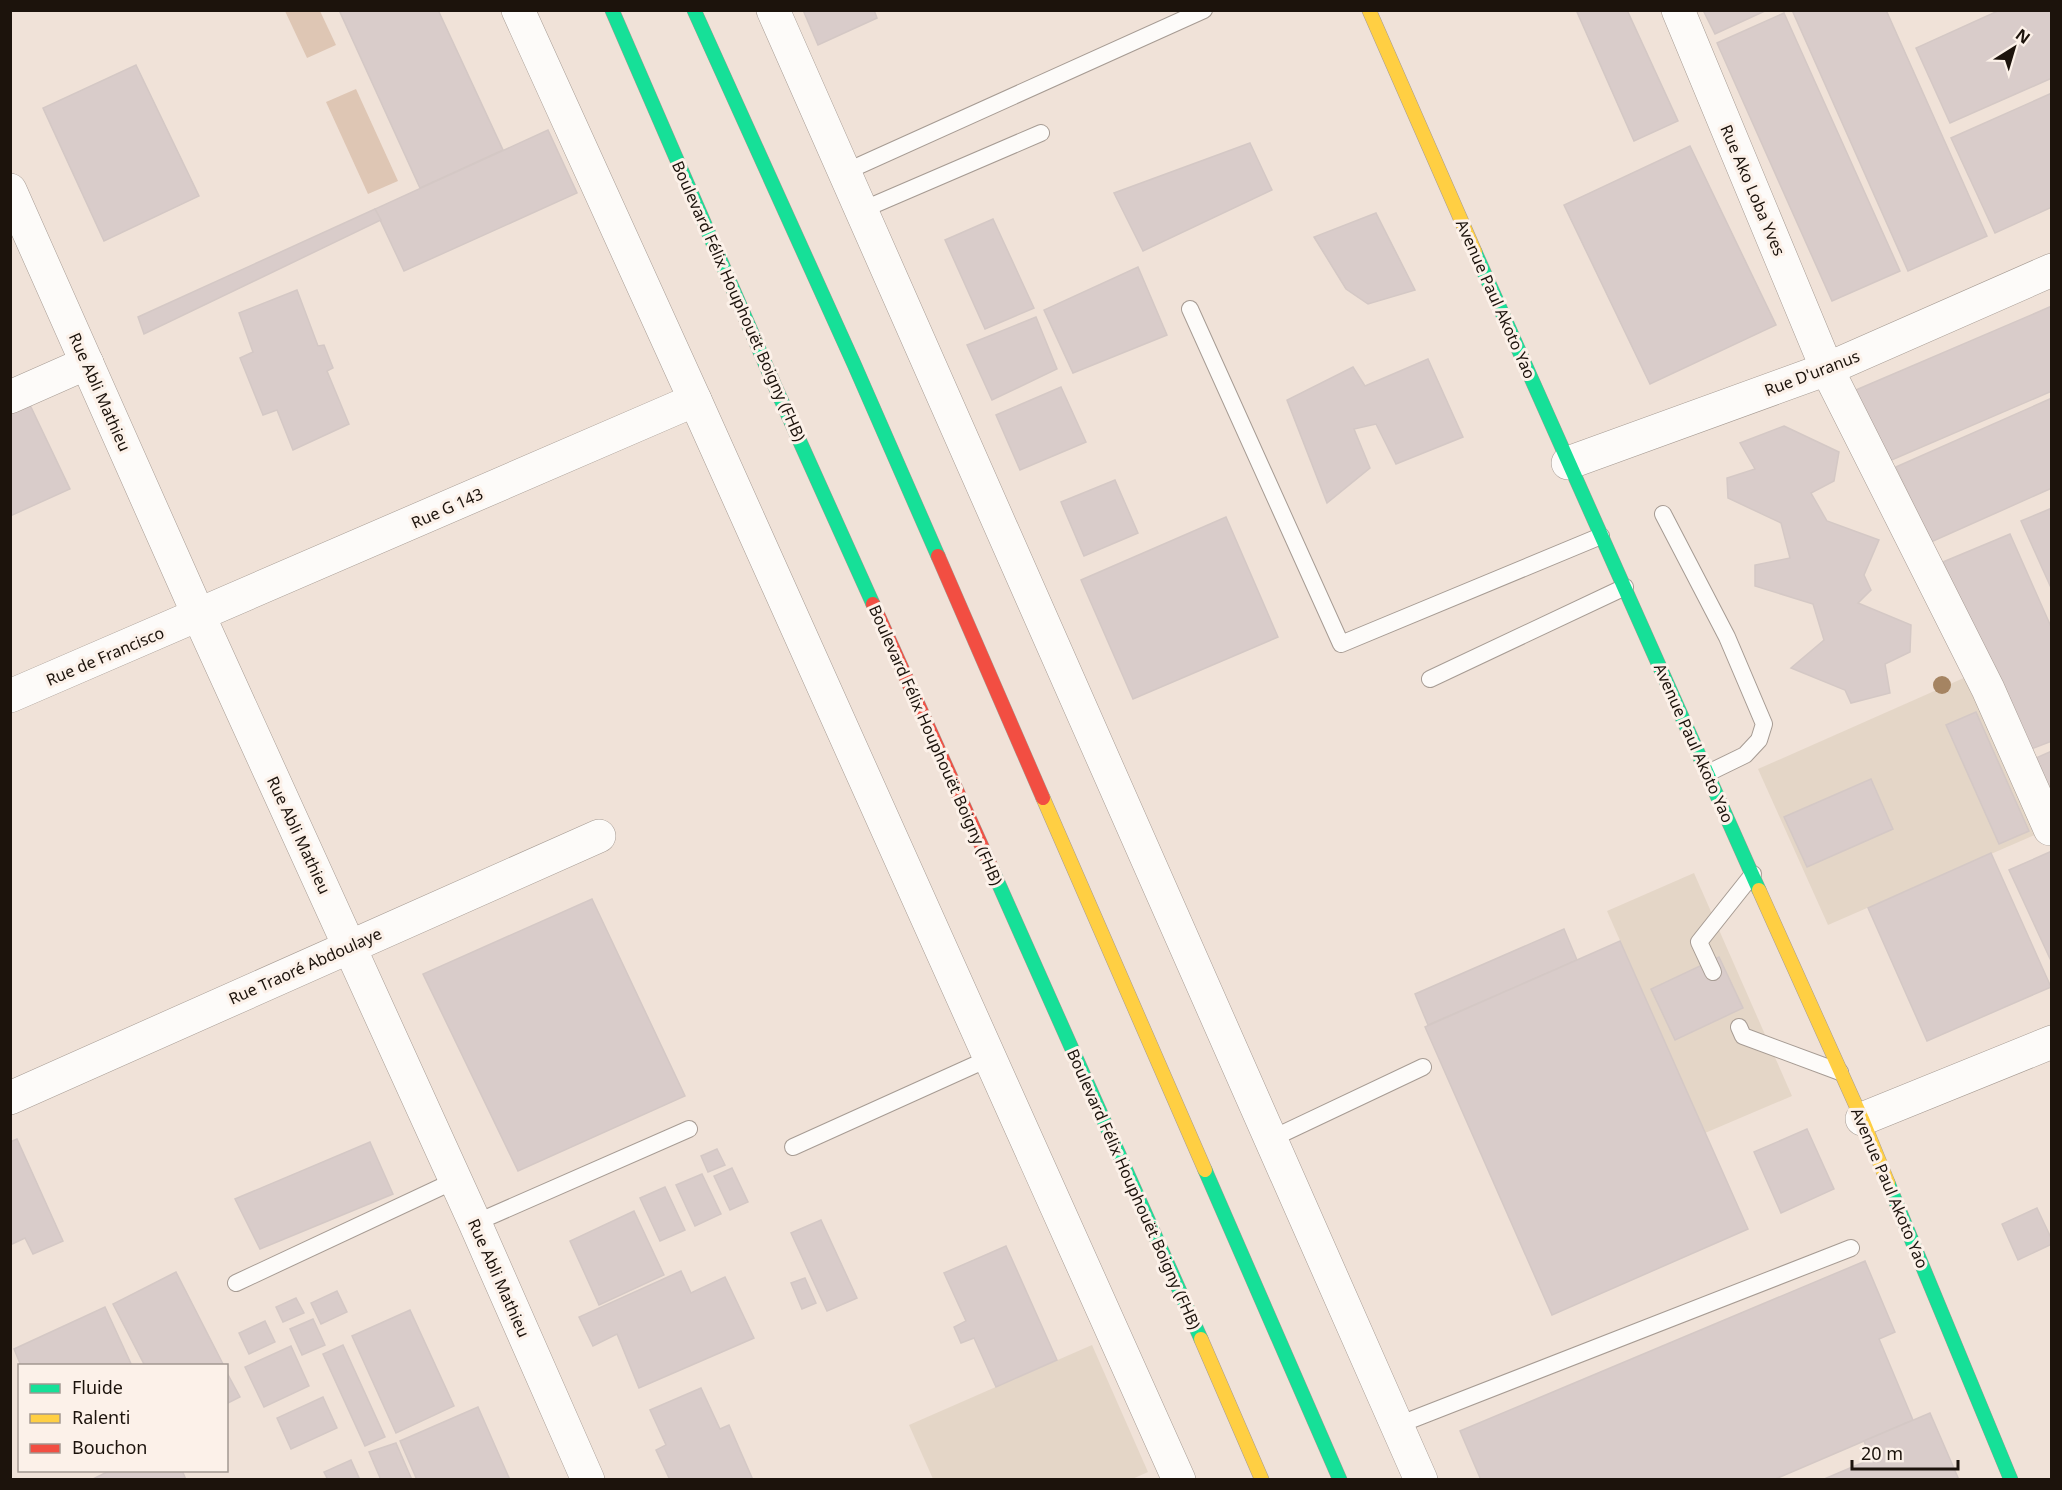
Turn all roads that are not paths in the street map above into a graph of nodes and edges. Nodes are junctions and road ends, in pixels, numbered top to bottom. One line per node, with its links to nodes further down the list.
1 (518, 10): 17 (street)
2 (612, 10): 48 (main road, Boulevard Félix Houphouët Boigny (FHB))
3 (694, 10): 49 (main road)
4 (773, 10): 9 (street)
5 (1204, 10): 9 (lane)
6 (1369, 10): 18 (main road, Avenue Paul Akoto Yao)
7 (1678, 10): 15 (street, Rue Ako Loba Yves)
8 (1041, 133): 11 (lane)
9 (845, 172): 11 (street)
10 (10, 190): 14 (street, Rue Abli Mathieu)
11 (862, 210): 39 (street)
12 (2052, 270): 15 (street, Rue D'uranus)
13 (1190, 309): 20 (lane)
14 (87, 363): 16 (street); 22 (street, Rue Abli Mathieu)
15 (1827, 369): 18 (street, Rue D'uranus); 26 (street, Rue Ako Loba Yves)
16 (10, 397)
17 (695, 400): 22 (street, Rue G 143); 33 (street)
18 (1568, 463): 20 (main road, Avenue Paul Akoto Yao)
19 (1663, 514): 25 (lane)
20 (1601, 536): 21 (main road, Avenue Paul Akoto Yao)
21 (1625, 587): 23 (lane); 25 (main road, Avenue Paul Akoto Yao)
22 (198, 616): 24 (street, Rue de Francisco); 29 (street, Rue Abli Mathieu)
23 (1430, 679)
24 (10, 696)
25 (1708, 773): 28 (main road, Avenue Paul Akoto Yao)
26 (2050, 829)
27 (599, 836): 29 (street, Rue Traoré Abdoulaye)
28 (1753, 874): 30 (lane); 35 (main road, Avenue Paul Akoto Yao)
29 (350, 946): 36 (street, Rue Traoré Abdoulaye); 41 (street, Rue Abli Mathieu)
30 (1713, 972)
31 (1739, 1027): 35 (lane)
32 (2052, 1041): 37 (street)
33 (990, 1058): 40 (lane); 47 (street)
34 (1423, 1067): 39 (lane)
35 (1841, 1072): 37 (main road, Avenue Paul Akoto Yao)
36 (10, 1098)
37 (1862, 1119): 51 (main road, Avenue Paul Akoto Yao)
38 (689, 1130): 42 (lane)
39 (1271, 1139): 45 (street)
40 (793, 1147)
41 (456, 1180): 42 (street, Rue Abli Mathieu); 44 (lane)
42 (476, 1223): 46 (street, Rue Abli Mathieu)
43 (1851, 1248): 45 (lane)
44 (236, 1283)
45 (1398, 1425): 50 (street)
46 (588, 1479)
47 (1179, 1479)
48 (1262, 1479)
49 (1340, 1479)
50 (1421, 1479)
51 (2011, 1479)

